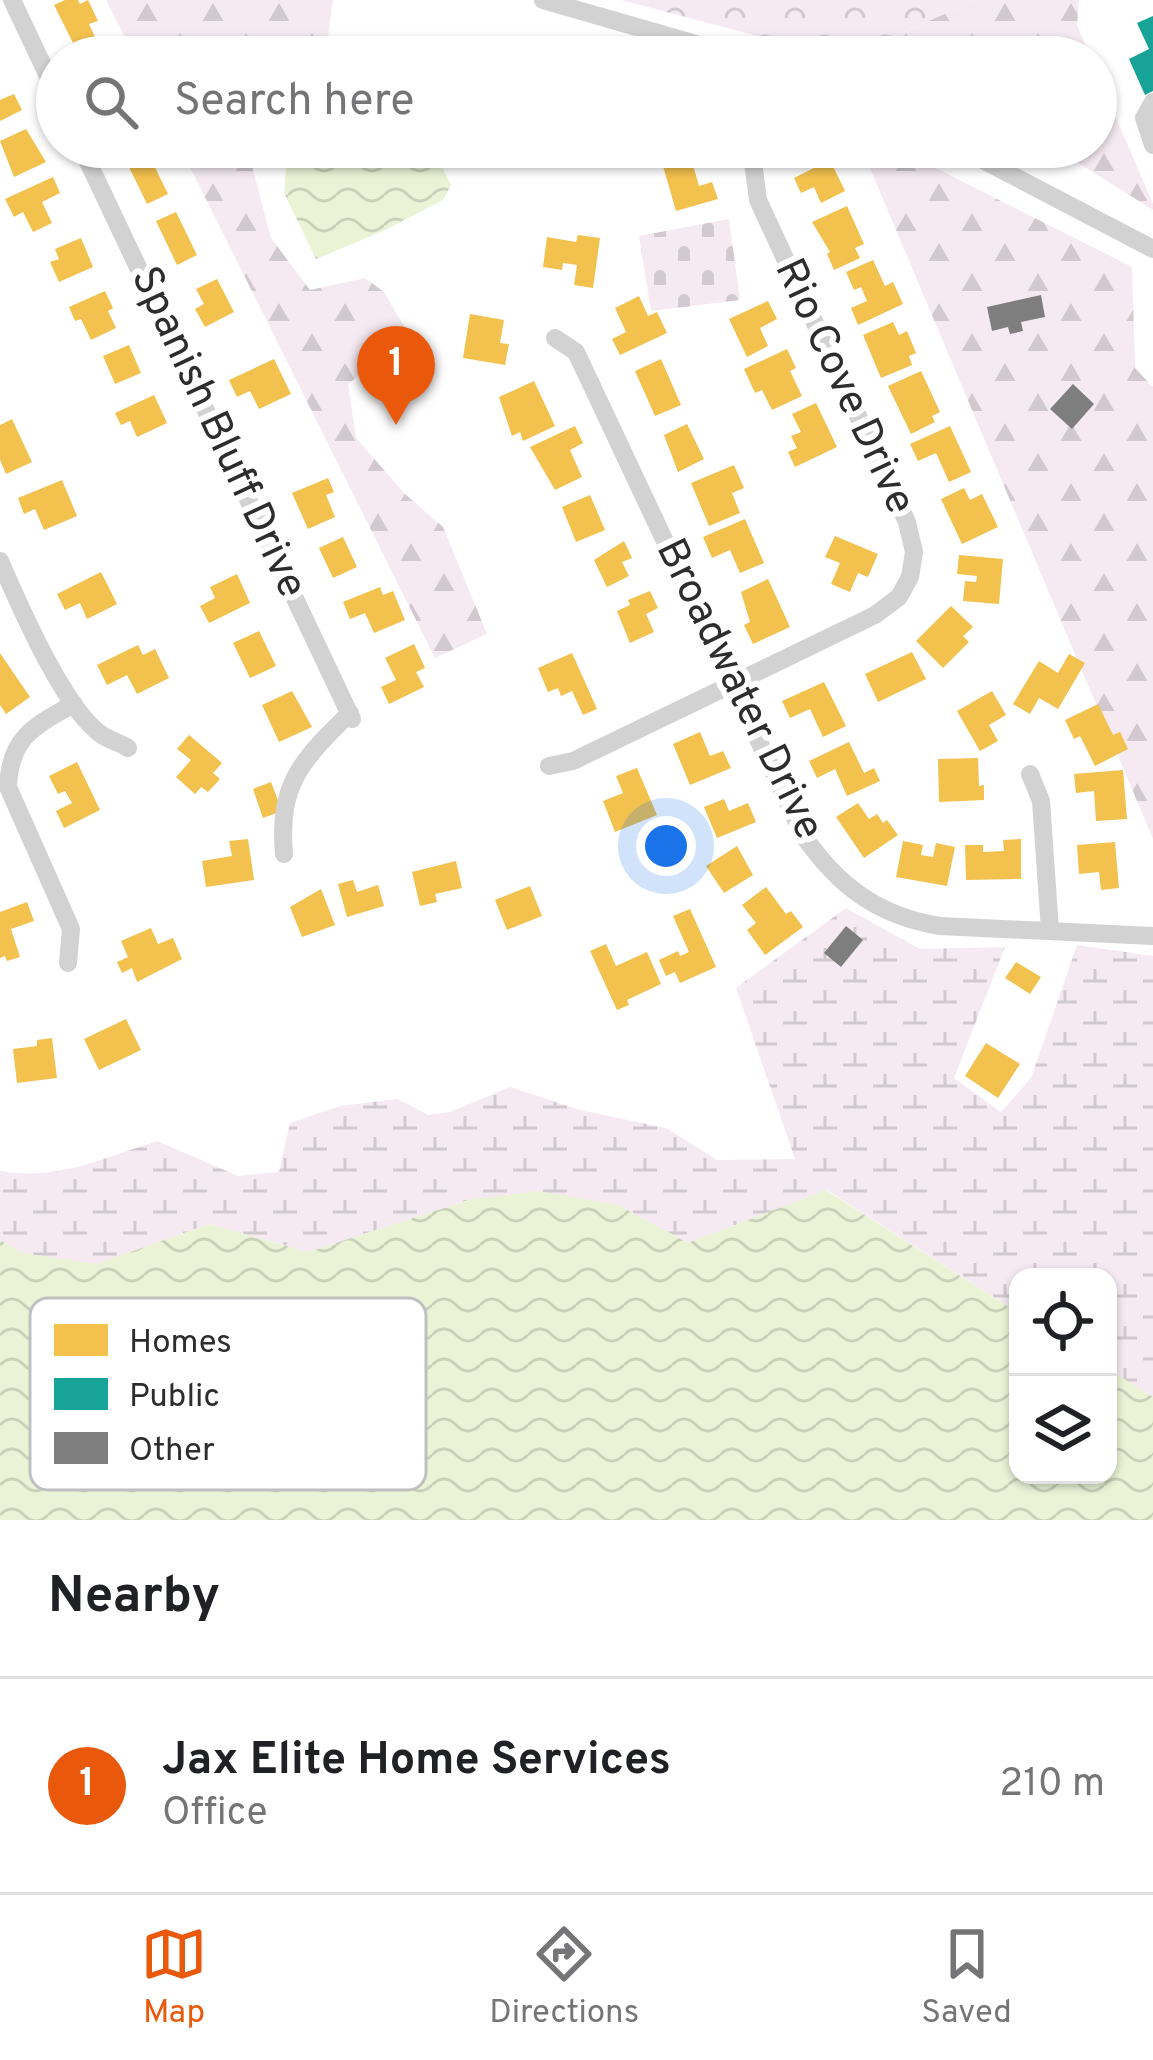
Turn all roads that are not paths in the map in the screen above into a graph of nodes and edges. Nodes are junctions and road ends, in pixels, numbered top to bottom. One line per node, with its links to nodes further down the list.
1 (12, 0): 4 (street)
2 (543, 0): 3 (street)
3 (668, 36)
4 (36, 51)
5 (1153, 102): 6 (street)
6 (1153, 145)
7 (92, 168): 18 (street, Spanish Bluff Drive)
8 (754, 168): 13 (street, Rio Cove Drive)
9 (998, 168): 10 (street)
10 (1153, 249)
11 (555, 338): 13 (street, Broadwater Drive)
12 (0, 561): 14 (street)
13 (734, 685): 16 (street, Rio Cove Drive); 19 (street, Broadwater Drive)
14 (74, 704): 15 (street); 21 (street)
15 (128, 748)
16 (549, 766)
17 (1030, 774): 19 (street)
18 (284, 854)
19 (1050, 930): 20 (street, Broadwater Drive)
20 (1153, 936)
21 (68, 964)

